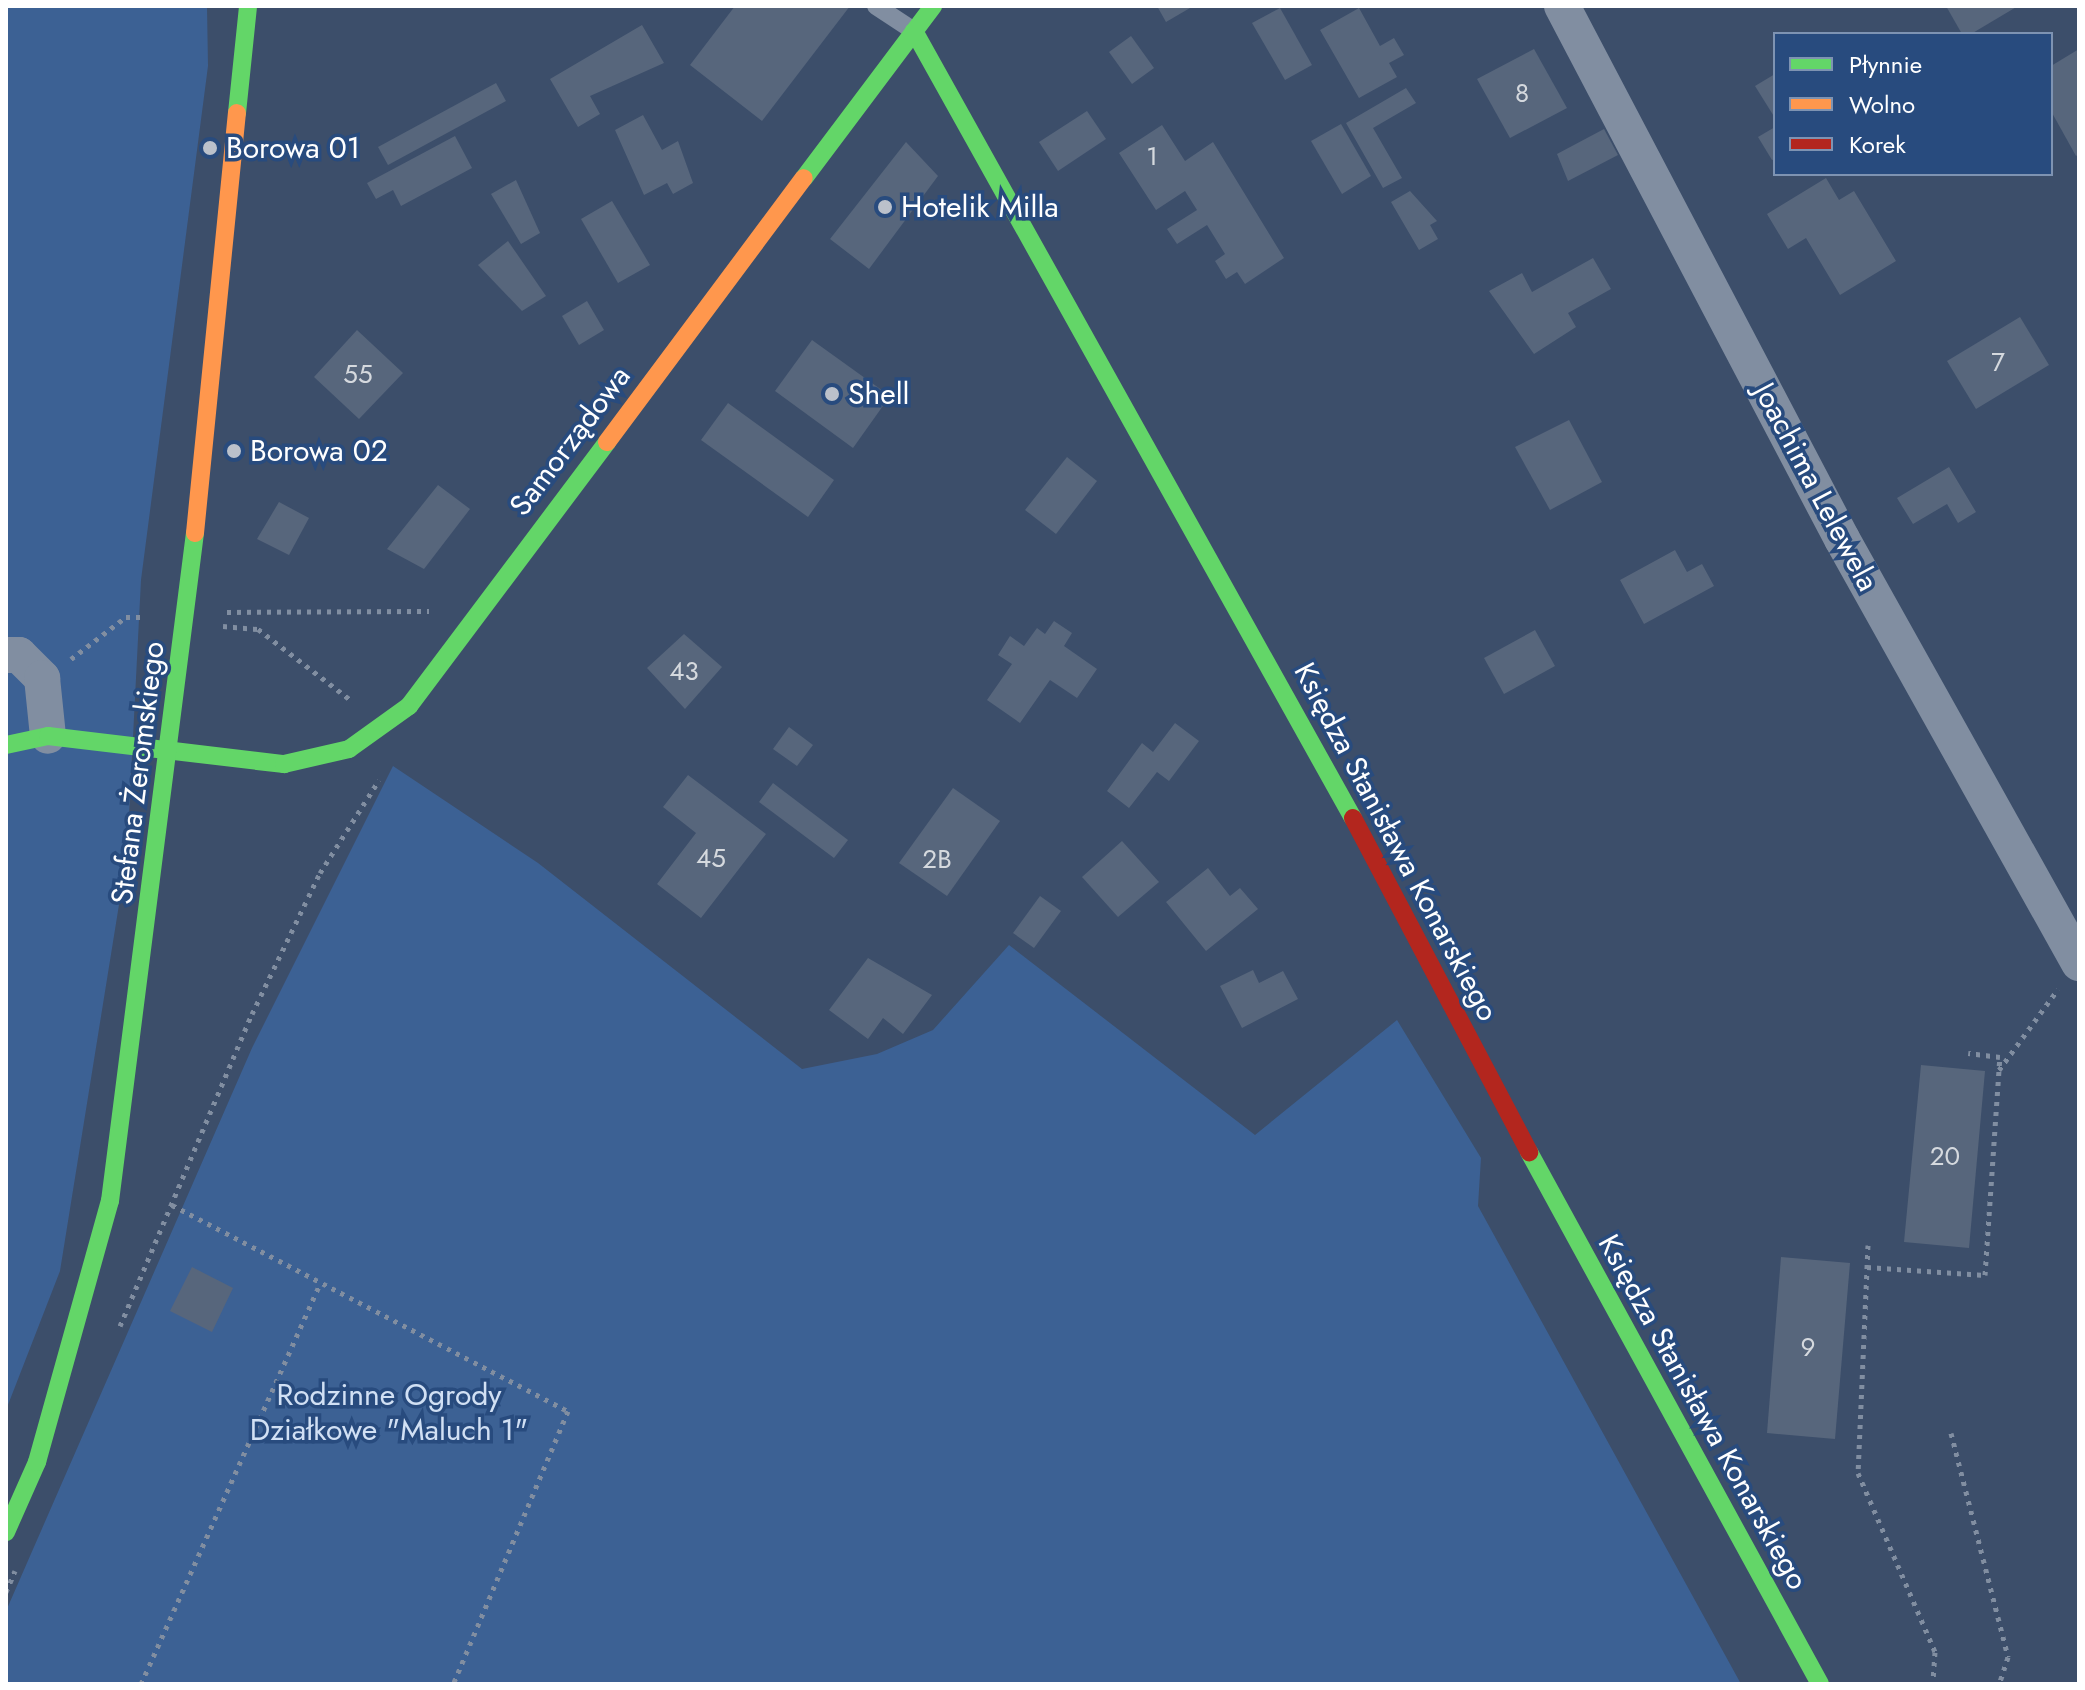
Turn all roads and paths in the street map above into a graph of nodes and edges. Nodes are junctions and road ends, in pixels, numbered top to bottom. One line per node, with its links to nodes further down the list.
1 (248, 6): 15 (street, Stefana Żeromskiego)
2 (876, 6): 5 (lane)
3 (933, 6): 5 (street, Samorządowa)
4 (1566, 7): 17 (street, Joachima Lelewela)
5 (914, 31): 15 (street, Samorządowa); 31 (street, Księdza Stanisława Konarskiego)
6 (442, 611): 7 (path)
7 (216, 612)
8 (151, 617): 11 (path)
9 (215, 626): 12 (path)
10 (6, 655): 11 (street)
11 (42, 678): 13 (street)
12 (365, 711)
13 (48, 736): 14 (street); 15 (street, Samorządowa)
14 (6, 745)
15 (168, 753): 26 (street, Stefana Żeromskiego)
16 (387, 766): 20 (path)
17 (2072, 975): 19 (path)
18 (1968, 1053): 19 (path)
19 (1998, 1071): 22 (path)
20 (172, 1204): 23 (path); 24 (path)
21 (1868, 1245): 22 (path)
22 (1867, 1267): 32 (path)
23 (320, 1283): 29 (path); 30 (path)
24 (117, 1334)
25 (1951, 1433): 33 (path)
26 (6, 1532)
27 (18, 1564): 28 (path)
28 (6, 1592)
29 (141, 1684)
30 (453, 1684)
31 (1820, 1684)
32 (1933, 1684)
33 (1999, 1684)

